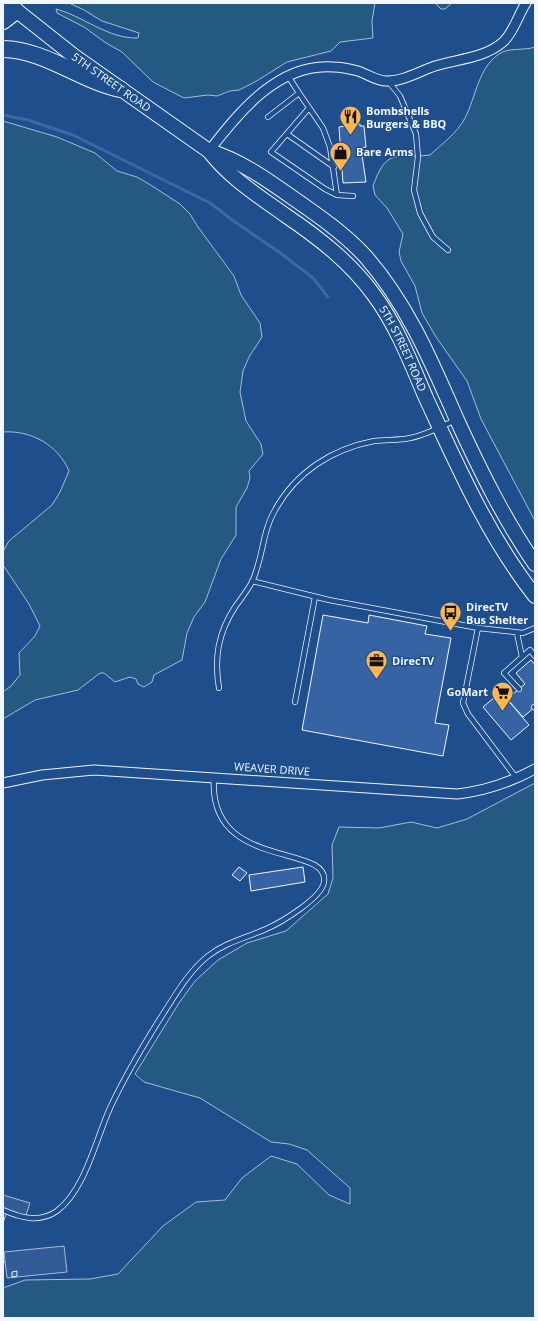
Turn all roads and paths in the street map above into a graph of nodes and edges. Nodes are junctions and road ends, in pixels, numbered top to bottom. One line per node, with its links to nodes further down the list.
1 (526, 3): 6 (street)
2 (9, 7): 3 (highway); 7 (main road, 5TH STREET ROAD)
3 (3, 21)
4 (3, 49): 7 (highway)
5 (288, 76): 6 (street); 8 (lane); 12 (street)
6 (388, 81): 16 (lane)
7 (120, 89): 12 (main road, 5TH STREET ROAD)
8 (299, 93): 9 (lane); 10 (lane)
9 (309, 108): 11 (lane); 13 (lane)
10 (268, 117)
11 (287, 134): 13 (lane); 14 (lane)
12 (210, 151): 17 (main road, 5TH STREET ROAD); 18 (main road, 5TH STREET ROAD)
13 (334, 167): 14 (lane)
14 (337, 195): 15 (lane)
15 (353, 196)
16 (448, 250)
17 (457, 419): 18 (lane); 19 (main road, 5TH STREET ROAD)
18 (440, 427): 20 (lane); 22 (main road, 5TH STREET ROAD)
19 (535, 564)
20 (252, 582): 21 (lane); 28 (lane)
21 (315, 596): 23 (lane); 30 (lane)
22 (535, 596)
23 (478, 628): 25 (lane); 33 (lane)
24 (535, 628): 25 (lane)
25 (517, 633): 27 (lane)
26 (535, 656): 27 (lane)
27 (522, 657): 29 (lane)
28 (218, 688)
29 (519, 690)
30 (295, 702)
31 (535, 769): 33 (street, WEAVER DRIVE)
32 (214, 777): 33 (street, WEAVER DRIVE); 34 (street, WEAVER DRIVE); 35 (lane)
33 (517, 779)
34 (3, 783)
35 (3, 1210)

